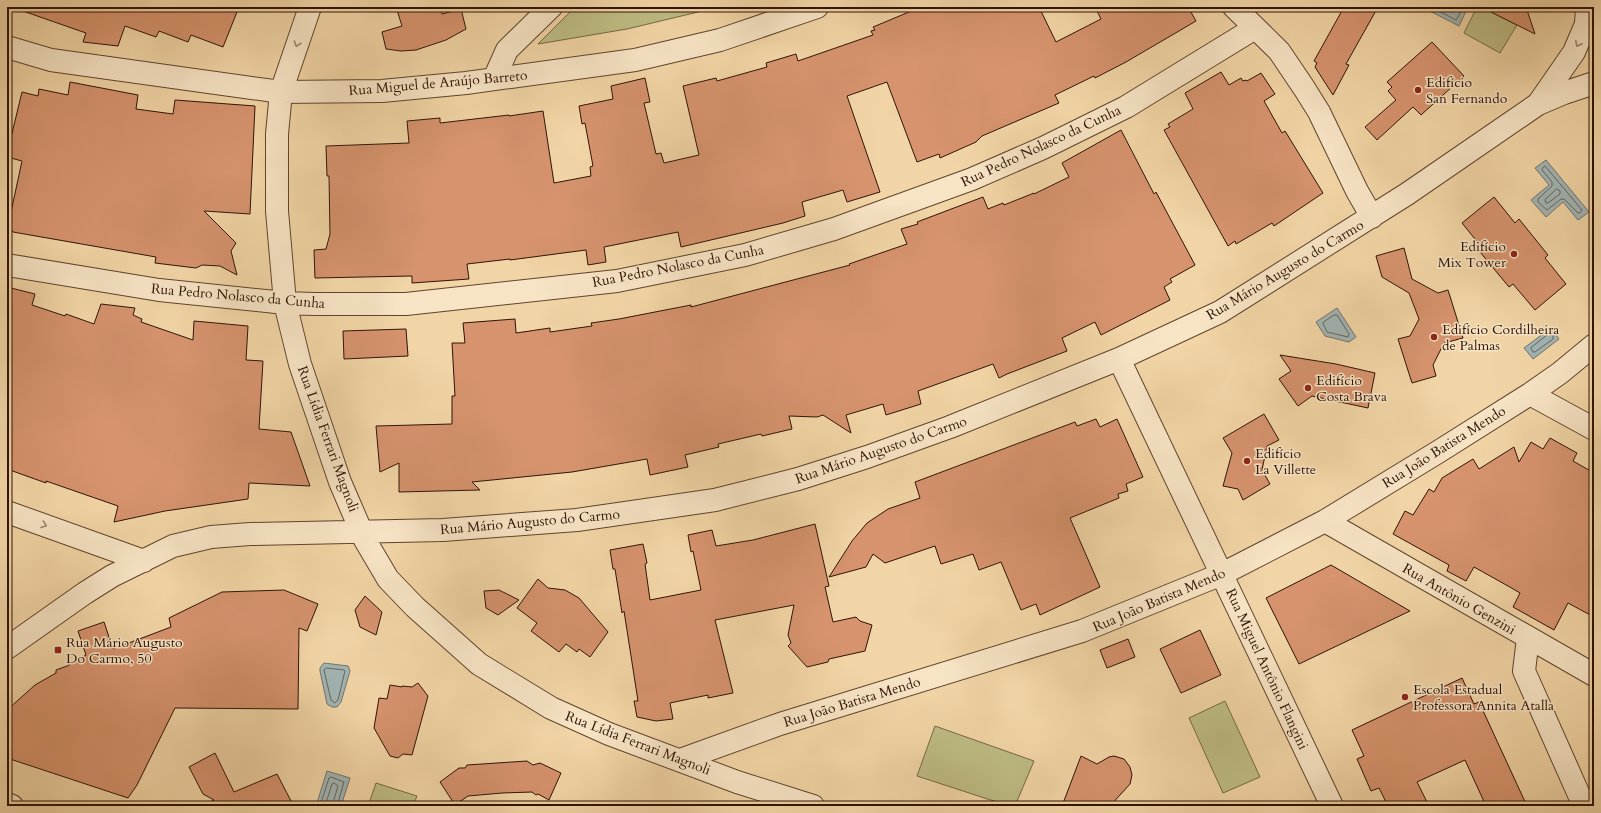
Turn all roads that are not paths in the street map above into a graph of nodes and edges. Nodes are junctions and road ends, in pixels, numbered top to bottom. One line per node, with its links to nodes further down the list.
1 (310, 7): 10 (street, Rua Lídia Ferrari Magnoli, one-way to 10)
2 (551, 7): 8 (street)
3 (817, 7): 8 (street, Rua Miguel de Araújo Barreto)
4 (1234, 7): 6 (street)
5 (1587, 7): 11 (street, Rua Mário Augusto do Carmo, one-way to 11)
6 (1255, 28): 12 (street); 14 (street, Rua Pedro Nolasco da Cunha)
7 (7, 46): 10 (street, Rua Miguel de Araújo Barreto)
8 (494, 79): 10 (street, Rua Miguel de Araújo Barreto)
9 (1594, 83): 11 (street, Rua Mário Augusto do Carmo)
10 (281, 92): 14 (street, Rua Lídia Ferrari Magnoli)
11 (1538, 104): 12 (street, Rua Mário Augusto do Carmo)
12 (1372, 217): 16 (street, Rua Mário Augusto do Carmo)
13 (7, 265): 14 (street, Rua Pedro Nolasco da Cunha)
14 (285, 303): 21 (street, Rua Lídia Ferrari Magnoli)
15 (1594, 344): 17 (street, Rua João Batista Mendo)
16 (1119, 359): 21 (street, Rua Mário Augusto do Carmo); 23 (street, Rua Miguel Antônio Flangini)
17 (1530, 394): 18 (street); 20 (street, Rua João Batista Mendo)
18 (1594, 429)
19 (7, 512): 22 (street, one-way to 22)
20 (1325, 521): 23 (street, Rua João Batista Mendo); 24 (street, Rua Antônio Genzini)
21 (362, 532): 22 (street, Rua Mário Augusto do Carmo); 27 (street, Rua Lídia Ferrari Magnoli)
22 (144, 561): 25 (street, Rua Mário Augusto do Carmo)
23 (1222, 574): 27 (street, Rua João Batista Mendo); 31 (street, Rua Miguel Antônio Flangini)
24 (1528, 638): 26 (street, Rua Antônio Genzini); 32 (street)
25 (7, 648)
26 (1594, 676)
27 (680, 760): 30 (street, Rua Lídia Ferrari Magnoli)
28 (7, 804): 29 (street)
29 (12, 806)
30 (813, 806)
31 (1332, 806)
32 (1584, 806)

